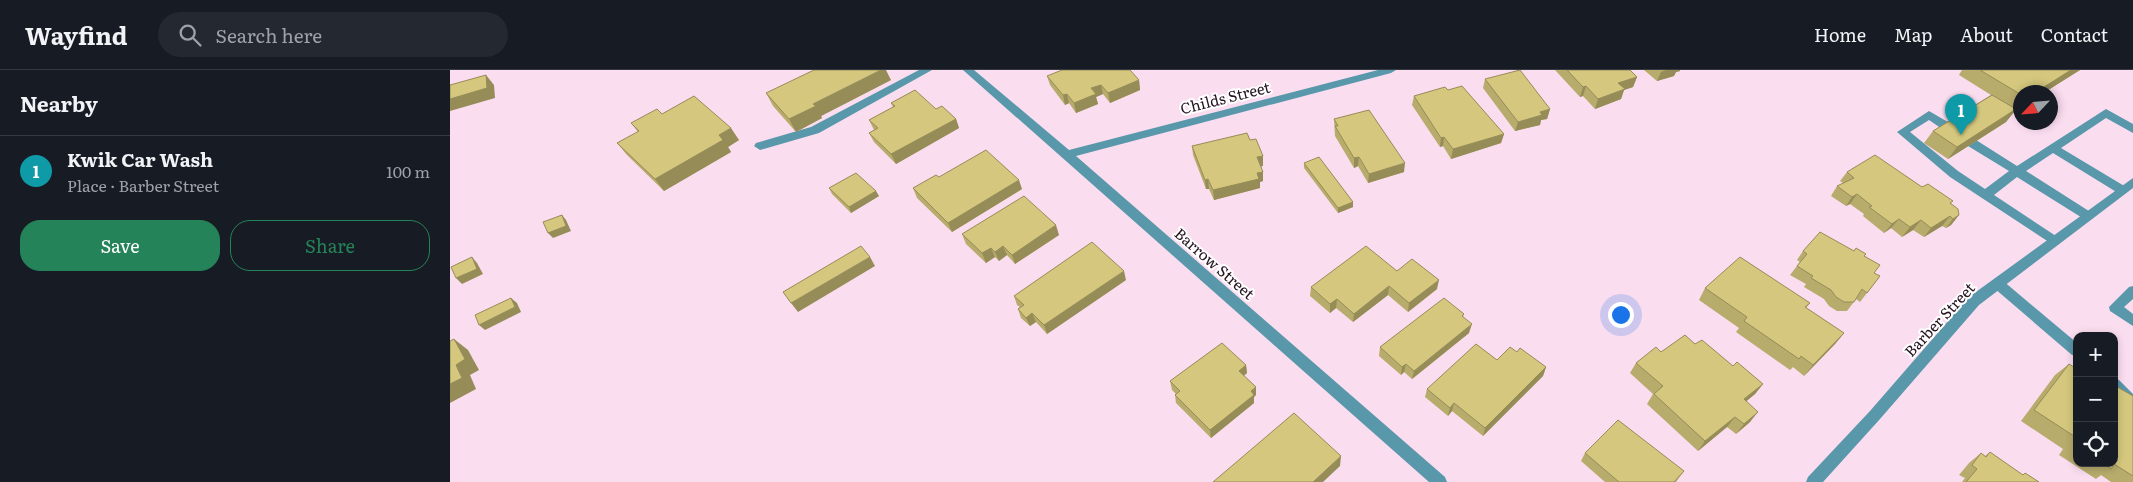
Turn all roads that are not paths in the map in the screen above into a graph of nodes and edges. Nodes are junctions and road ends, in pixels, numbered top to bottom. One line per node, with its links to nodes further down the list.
1 (927, 70): 7 (street)
2 (968, 70): 9 (street, Barrow Street)
3 (1391, 70): 9 (street, Childs Street)
4 (1949, 128): 12 (street)
5 (2133, 129): 8 (street)
6 (1972, 143): 10 (street)
7 (760, 146)
8 (2053, 148): 10 (street); 11 (street)
9 (1067, 154): 21 (street, Barrow Street)
10 (2017, 171): 12 (street); 13 (street)
11 (2128, 186): 13 (street, Barber Street)
12 (1984, 195): 14 (street)
13 (2088, 216): 14 (street, Barber Street)
14 (2054, 241): 15 (street, Barber Street)
15 (1998, 284): 18 (street); 22 (street, Barber Street)
16 (2133, 291): 17 (street)
17 (2133, 321)
18 (2073, 348)
19 (2118, 388): 20 (street)
20 (2133, 403)
21 (1440, 482)
22 (1813, 482)

